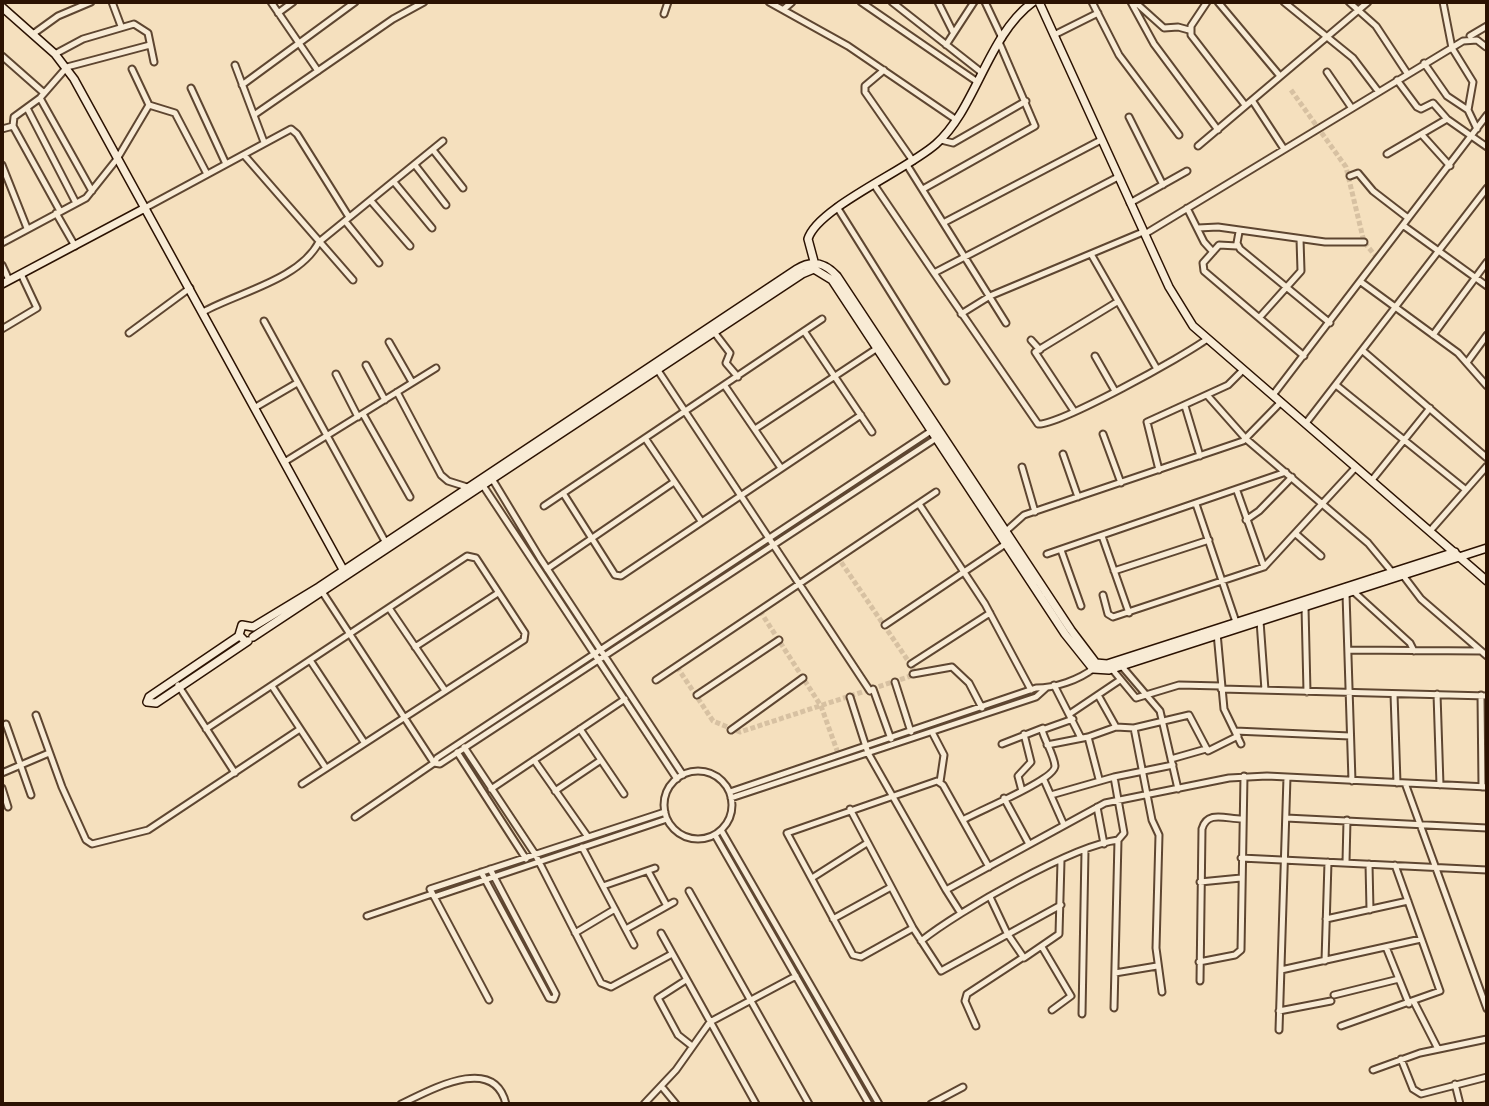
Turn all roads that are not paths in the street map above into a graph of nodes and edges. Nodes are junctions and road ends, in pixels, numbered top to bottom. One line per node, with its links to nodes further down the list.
1 (91, 2): 35 (street)
2 (112, 2): 31 (street)
3 (271, 2): 28 (street)
4 (293, 2): 28 (street)
5 (355, 2): 40 (street)
6 (424, 2): 53 (street)
7 (668, 2): 30 (street)
8 (769, 2): 26 (street)
9 (792, 2): 26 (street)
10 (861, 2): 59 (street)
11 (892, 2): 42 (street)
12 (938, 2): 34 (street)
13 (974, 2): 34 (street)
14 (985, 2): 39 (street)
15 (1033, 2): 39 (street)
16 (1039, 2): 36 (street)
17 (1093, 2): 29 (street)
18 (1133, 2): 33 (street); 79 (street)
19 (1207, 2): 33 (street)
20 (1218, 2): 57 (street)
21 (1284, 2): 38 (street)
22 (1349, 2): 27 (street)
23 (1368, 2): 27 (street)
24 (1443, 2): 44 (street)
25 (2, 7): 35 (street)
26 (784, 9): 52 (street)
27 (1358, 9): 38 (street); 56 (street)
28 (278, 13): 40 (street)
29 (1098, 13): 36 (street); 80 (street)
30 (664, 14)
31 (121, 26): 41 (street); 45 (street)
32 (1487, 26): 37 (street)
33 (1189, 30): 67 (street)
34 (953, 32): 42 (street)
35 (33, 34): 45 (street)
36 (1054, 36): 84 (street)
37 (1470, 36)
38 (1328, 37): 57 (street); 62 (street)
39 (1001, 40): 54 (street); 65 (street)
40 (298, 43): 53 (street); 60 (street)
41 (150, 45): 47 (street); 50 (street)
42 (946, 45): 54 (street)
43 (1486, 47): 44 (street)
44 (1452, 48): 48 (street); 70 (street)
45 (55, 54): 50 (street)
46 (2, 56): 63 (street)
47 (154, 62)
48 (1424, 63): 56 (street); 70 (street)
49 (235, 65): 60 (street)
50 (67, 67): 63 (street); 93 (street)
51 (132, 69): 66 (street)
52 (884, 70): 74 (street); 94 (street)
53 (318, 71): 71 (street)
54 (981, 72): 59 (street)
55 (1327, 72): 68 (street)
56 (1406, 74): 58 (street)
57 (1280, 76): 64 (street)
58 (1397, 80): 62 (street); 75 (street)
59 (976, 81): 74 (street)
60 (242, 85): 71 (street)
61 (191, 88): 95 (street)
62 (1378, 91): 68 (street)
63 (42, 95): 69 (street); 109 (street)
64 (1252, 100): 67 (street); 89 (street)
65 (1026, 101): 83 (street); 108 (street)
66 (149, 105): 93 (street); 100 (street)
67 (1245, 105): 79 (street)
68 (1350, 107): 89 (street)
69 (27, 108): 76 (street); 111 (street)
70 (1468, 110): 77 (street)
71 (254, 115): 86 (street)
72 (1487, 115): 77 (street)
73 (1129, 117): 104 (street)
74 (955, 119): 83 (street)
75 (1447, 119): 81 (street); 82 (street)
76 (13, 126): 78 (street); 117 (street)
77 (1477, 129): 82 (street)
78 (2, 130)
79 (1218, 130): 87 (street)
80 (1179, 135)
81 (1423, 135): 91 (street); 97 (street)
82 (1472, 136): 88 (street); 97 (street)
83 (940, 140): 94 (street)
84 (1101, 140): 102 (street); 120 (street)
85 (443, 141): 90 (street)
86 (264, 142): 92 (street); 119 (street)
87 (1198, 146)
88 (1487, 146)
89 (1284, 149): 116 (street)
90 (433, 150): 96 (street); 106 (street)
91 (1387, 154)
92 (244, 155): 95 (street); 128 (street)
93 (117, 159): 109 (street); 115 (street)
94 (910, 163): 105 (street); 108 (street)
95 (226, 164): 100 (street)
96 (415, 165): 103 (street); 113 (street)
97 (1450, 166): 118 (street)
98 (2, 168): 122 (street)
99 (1187, 171): 104 (street)
100 (207, 174): 115 (street)
101 (1350, 176): 118 (street)
102 (1118, 177): 112 (street); 137 (street)
103 (394, 182): 110 (street); 123 (street)
104 (1163, 185): 112 (street)
105 (874, 186): 114 (street); 142 (street)
106 (463, 188)
107 (1487, 188): 134 (street)
108 (923, 189): 120 (street)
109 (92, 191): 111 (street)
110 (370, 201): 119 (street); 132 (street)
111 (76, 203): 117 (street)
112 (1130, 203): 126 (street)
113 (446, 205)
114 (837, 207): 141 (street); 185 (street)
115 (145, 208): 131 (street); 150 (street)
116 (1187, 208): 124 (street); 126 (street)
117 (58, 212): 122 (street); 131 (street)
118 (1408, 218): 121 (street)
119 (347, 219): 128 (street); 139 (street)
120 (944, 222): 137 (street)
121 (1404, 226): 134 (street); 147 (street)
122 (27, 228): 130 (street)
123 (432, 228)
124 (1198, 228): 125 (street); 135 (street)
125 (1240, 232): 127 (street); 133 (street)
126 (1144, 233): 136 (street); 167 (street)
127 (1300, 239): 129 (street); 149 (street)
128 (319, 242): 145 (street); 154 (street)
129 (1364, 242)
130 (2, 243)
131 (75, 246): 143 (street)
132 (410, 246)
133 (1237, 246): 135 (street); 149 (street)
134 (1440, 251): 144 (street); 153 (street)
135 (1213, 252): 156 (street)
136 (1091, 254): 151 (street); 152 (street)
137 (967, 256): 142 (street); 151 (street)
138 (1487, 262): 144 (street)
139 (379, 263)
140 (2, 265): 146 (street)
141 (815, 266): 163 (street); 170 (street); 177 (street)
142 (934, 273): 155 (street)
143 (21, 274): 146 (street); 161 (street)
144 (1476, 278): 148 (street); 165 (street)
145 (352, 280)
146 (5, 282)
147 (1361, 282): 153 (street); 160 (street)
148 (1487, 286)
149 (1285, 287): 156 (street); 160 (street)
150 (190, 288): 154 (street); 164 (street)
151 (990, 296): 155 (street); 159 (street)
152 (1117, 302): 171 (street); 179 (street)
153 (1396, 308): 165 (street); 172 (street)
154 (203, 312): 197 (street)
155 (961, 314): 199 (street)
156 (1259, 318): 174 (street)
157 (822, 319): 162 (street)
158 (264, 321): 186 (street)
159 (1006, 323)
160 (1329, 323): 174 (street)
161 (2, 329)
162 (804, 331): 182 (street); 183 (street)
163 (714, 332): 177 (street); 182 (street)
164 (129, 333)
165 (1433, 335): 175 (street)
166 (1487, 335): 175 (street)
167 (1207, 339): 179 (street); 180 (street)
168 (1031, 340): 171 (street)
169 (389, 342): 184 (street)
170 (879, 347): 183 (street); 206 (street)
171 (1040, 350): 199 (street)
172 (1363, 351): 187 (street); 198 (street)
173 (1095, 356): 190 (street)
174 (1304, 356): 193 (street)
175 (1468, 361): 189 (street)
176 (366, 365): 194 (street)
177 (656, 367): 200 (street); 222 (street)
178 (436, 368): 184 (street)
179 (1157, 369): 190 (street)
180 (1243, 370): 192 (street); 193 (street)
181 (336, 374): 202 (street)
182 (738, 377): 188 (street)
183 (835, 377): 201 (street); 204 (street)
184 (412, 382): 191 (street)
185 (946, 382)
186 (297, 383): 197 (street); 208 (street)
187 (1336, 385): 203 (street); 211 (street)
188 (725, 386): 200 (street); 204 (street)
189 (1487, 386)
190 (1115, 391): 199 (street)
191 (397, 392): 194 (street); 228 (street)
192 (1207, 395): 196 (street); 210 (street)
193 (1273, 395): 195 (street)
194 (385, 400): 202 (street)
195 (1281, 402): 203 (street); 210 (street)
196 (1185, 405): 213 (street); 220 (street)
197 (256, 407): 215 (street)
198 (1430, 408): 211 (street); 214 (street)
199 (1074, 411)
200 (686, 412): 209 (street); 234 (street)
201 (861, 415): 205 (street); 219 (street)
202 (361, 416): 208 (street); 233 (street)
203 (1306, 423): 218 (street)
204 (755, 429): 219 (street)
205 (872, 432)
206 (936, 433): 246 (street); 249 (street)
207 (1103, 434): 227 (street)
208 (327, 437): 215 (street); 250 (street)
209 (645, 438): 225 (street); 232 (street)
210 (1246, 439): 213 (street); 221 (street)
211 (1404, 440): 224 (street); 229 (street)
212 (1063, 454): 235 (street)
213 (1200, 456): 220 (street)
214 (1487, 458)
215 (286, 461): 260 (street)
216 (1487, 466): 229 (street)
217 (1022, 467): 240 (street)
218 (1356, 467): 224 (street); 238 (street)
219 (780, 468): 234 (street)
220 (1159, 470): 227 (street)
221 (1286, 472): 223 (street); 230 (street)
222 (491, 477): 226 (street); 257 (street)
223 (1292, 477): 238 (street); 241 (street)
224 (1372, 480): 243 (street)
225 (674, 482): 242 (street); 247 (street)
226 (482, 483): 228 (street); 286 (street)
227 (1121, 483): 235 (street)
228 (471, 490): 250 (street); 260 (street)
229 (1465, 490): 243 (street)
230 (1237, 491): 237 (street); 241 (street)
231 (936, 492): 236 (street)
232 (563, 493): 239 (street); 247 (street)
233 (410, 497)
234 (740, 497): 242 (street); 249 (street)
235 (1078, 498): 240 (street)
236 (919, 504): 259 (street); 264 (street)
237 (1196, 504): 245 (street); 248 (street)
238 (1323, 504): 244 (street); 261 (street)
239 (544, 506)
240 (1035, 512): 246 (street)
241 (1246, 520): 256 (street)
242 (701, 521): 247 (street)
243 (1430, 531): 254 (street)
244 (1296, 534): 255 (street); 256 (street)
245 (1102, 536): 252 (street); 258 (street)
246 (1006, 538): 259 (street); 291 (street)
247 (591, 539): 257 (street)
248 (1209, 540): 258 (street); 263 (street)
249 (771, 541): 264 (street); 286 (street)
250 (386, 543): 260 (street)
251 (1487, 548): 254 (street)
252 (1061, 550): 253 (street); 269 (street)
253 (1047, 554)
254 (1458, 555): 261 (street); 262 (street)
255 (1321, 556)
256 (1264, 567): 263 (street)
257 (547, 569): 286 (street)
258 (1114, 571): 272 (street)
259 (965, 572): 273 (street); 276 (street)
260 (346, 573): 265 (street)
261 (1399, 573): 267 (street); 275 (street); 285 (street)
262 (1487, 581)
263 (1223, 582): 272 (street); 275 (street)
264 (800, 585): 294 (street); 334 (street)
265 (321, 590): 277 (street); 279 (street); 280 (street)
266 (498, 593): 271 (street); 282 (street); 302 (street)
267 (1350, 593): 270 (street); 283 (street); 284 (street)
268 (1103, 595): 272 (street)
269 (1081, 606)
270 (1305, 607): 274 (street); 305 (street)
271 (389, 608): 279 (street); 282 (street)
272 (1129, 612)
273 (990, 613): 289 (street); 303 (street)
274 (1260, 621): 278 (street); 304 (street)
275 (1236, 622): 278 (street)
276 (885, 625)
277 (253, 627): 280 (street); 280 (street)
278 (1216, 632): 290 (street); 300 (street)
279 (349, 634): 288 (street); 317 (street)
280 (246, 638): 297 (street)
281 (779, 640): 309 (street)
282 (415, 647): 302 (street)
283 (1349, 650): 284 (street); 306 (street)
284 (1414, 651): 285 (street)
285 (1481, 651): 287 (street)
286 (599, 655): 314 (street); 338 (street); 354 (street)
287 (1487, 656)
288 (310, 660): 299 (street); 335 (street)
289 (911, 664)
290 (1117, 665): 291 (street); 295 (street); 311 (street)
291 (1096, 666): 298 (street)
292 (913, 674): 315 (street)
293 (803, 678): 327 (street)
294 (656, 680)
295 (1121, 680): 310 (street); 311 (street)
296 (895, 682): 328 (street)
297 (177, 684): 324 (street)
298 (1054, 685): 301 (street); 318 (street)
299 (272, 686): 324 (street); 325 (street)
300 (1221, 687): 304 (street); 311 (street); 330 (street)
301 (1046, 688): 303 (street); 329 (street)
302 (444, 690): 317 (street)
303 (1031, 690): 315 (street)
304 (1265, 690): 305 (street)
305 (1307, 692): 306 (street)
306 (1350, 693): 307 (street); 332 (street)
307 (1394, 694): 308 (street); 361 (street)
308 (1437, 694): 312 (street); 364 (street)
309 (696, 695)
310 (1097, 695): 318 (street); 321 (street)
311 (1148, 695): 319 (street)
312 (1484, 696): 365 (street)
313 (850, 697): 342 (street)
314 (625, 699): 326 (street); 354 (street)
315 (982, 708): 328 (street)
316 (36, 715): 343 (street)
317 (404, 716): 335 (street); 347 (street)
318 (1072, 716): 322 (street); 333 (street)
319 (1163, 720): 323 (street); 340 (street); 346 (street)
320 (6, 724): 348 (street)
321 (1116, 727): 323 (street); 333 (street)
322 (1043, 728): 331 (street); 339 (street)
323 (1134, 728): 350 (street)
324 (206, 729): 352 (street)
325 (300, 729): 349 (street); 352 (street)
326 (580, 729): 344 (street); 345 (street)
327 (731, 730)
328 (911, 732): 334 (street)
329 (932, 732): 342 (street); 360 (street)
330 (1237, 733): 332 (street); 337 (street); 340 (street)
331 (1024, 734): 336 (street); 370 (street)
332 (1350, 736): 359 (street)
333 (1084, 737): 339 (street); 357 (street)
334 (891, 738): 342 (street)
335 (364, 742): 349 (street)
336 (1002, 744)
337 (1241, 744)
338 (463, 745): 341 (street); 367 (street)
339 (1047, 745): 358 (street)
340 (1206, 749): 346 (street)
341 (455, 750): 347 (street); 402 (street)
342 (867, 750): 374 (street); 375 (street)
343 (49, 753): 348 (street); 352 (street)
344 (534, 760): 367 (street); 369 (street)
345 (601, 760): 369 (street); 371 (street)
346 (1172, 762): 350 (street); 368 (street)
347 (434, 763): 383 (street)
348 (20, 765): 351 (street); 373 (street)
349 (326, 768): 363 (street)
350 (1142, 772): 355 (street); 372 (street)
351 (2, 773)
352 (235, 773)
353 (1244, 776): 356 (street); 368 (street); 386 (street)
354 (680, 777): 374 (street); 382 (street)
355 (1114, 777): 357 (street); 378 (street)
356 (1287, 777): 359 (street); 384 (street)
357 (1099, 779): 376 (street)
358 (1044, 780): 370 (street); 376 (street)
359 (1352, 780): 361 (street)
360 (940, 782): 375 (street); 387 (street)
361 (1396, 783): 362 (street)
362 (1405, 783): 364 (street); 389 (street)
363 (302, 784)
364 (1440, 785): 365 (street)
365 (1485, 787)
366 (2, 788): 379 (street)
367 (491, 789): 401 (street)
368 (1178, 789): 372 (street)
369 (555, 791): 394 (street)
370 (1022, 791): 377 (street)
371 (624, 794)
372 (1148, 794): 378 (street); 454 (street)
373 (31, 795)
374 (731, 795): 392 (street)
375 (892, 795): 381 (street); 426 (street)
376 (1051, 795): 390 (street)
377 (1004, 798): 387 (street); 397 (street)
378 (1118, 800): 380 (street); 395 (street)
379 (8, 807)
380 (1097, 807): 390 (street); 398 (street)
381 (850, 809): 396 (street); 420 (street)
382 (665, 812): 385 (street); 394 (street)
383 (355, 817)
384 (1286, 818): 388 (street); 404 (street)
385 (667, 819): 393 (street); 399 (street)
386 (1242, 819): 403 (street); 423 (street)
387 (963, 820): 412 (street)
388 (1347, 820): 389 (street); 408 (street)
389 (1420, 823): 391 (street); 414 (street)
390 (1064, 825): 397 (street)
391 (1487, 828)
392 (722, 830): 393 (street); 456 (street)
393 (715, 835): 458 (street)
394 (588, 837): 401 (street)
395 (1118, 840): 398 (street); 457 (street)
396 (867, 843): 420 (street); 425 (street)
397 (1029, 844): 412 (street)
398 (1104, 844): 400 (street)
399 (582, 847): 405 (street); 424 (street)
400 (1085, 851): 406 (street); 470 (street)
401 (535, 854): 402 (street); 405 (street)
402 (525, 858): 409 (street); 415 (street)
403 (1241, 858): 404 (street); 421 (street)
404 (1284, 860): 407 (street); 455 (street)
405 (539, 861): 409 (street); 442 (street)
406 (1061, 861): 429 (street); 432 (street)
407 (1328, 862): 408 (street); 439 (street)
408 (1346, 862): 410 (street)
409 (529, 864): 419 (street)
410 (1369, 864): 411 (street); 435 (street)
411 (1395, 865): 414 (street); 430 (street)
412 (989, 867): 426 (street)
413 (655, 868): 417 (street)
414 (1436, 868): 416 (street); 467 (street)
415 (490, 869): 418 (street); 419 (street)
416 (1487, 870)
417 (648, 871): 424 (street); 433 (street)
418 (481, 872): 422 (street); 428 (street)
419 (494, 876): 422 (street); 422 (street)
420 (812, 878): 438 (street)
421 (1241, 878): 423 (street); 453 (street)
422 (485, 879): 428 (street)
423 (1200, 882): 453 (street)
424 (603, 886): 434 (street)
425 (891, 887): 438 (street); 440 (street)
426 (946, 890): 436 (street)
427 (688, 891): 464 (street)
428 (432, 893): 437 (street); 463 (street)
429 (990, 897): 436 (street); 444 (street)
430 (1408, 901): 435 (street); 445 (street)
431 (674, 902): 433 (street)
432 (1061, 905): 444 (street); 448 (street)
433 (667, 906): 441 (street)
434 (615, 909): 441 (street); 442 (street)
435 (1370, 910): 439 (street)
436 (960, 912): 446 (street)
437 (367, 916)
438 (833, 919): 440 (street)
439 (1326, 919): 452 (street)
440 (913, 928): 446 (street)
441 (626, 929): 447 (street)
442 (575, 933): 450 (street)
443 (661, 933): 450 (street)
444 (1007, 933): 446 (street); 451 (street)
445 (1421, 939): 449 (street); 465 (street)
446 (921, 941)
447 (634, 945)
448 (1042, 947): 451 (street); 468 (street)
449 (1386, 947): 452 (street); 459 (street)
450 (672, 954): 460 (street)
451 (1022, 958): 472 (street)
452 (1325, 961): 455 (street)
453 (1199, 962): 461 (street)
454 (1157, 966): 457 (street); 462 (street)
455 (1281, 970): 469 (street)
456 (802, 973): 458 (street); 491 (street)
457 (1115, 973): 466 (street)
458 (795, 977): 464 (street); 490 (street)
459 (1399, 979): 465 (street); 469 (street)
460 (686, 980): 471 (street); 476 (street)
461 (1200, 981)
462 (1162, 992)
463 (489, 1000)
464 (751, 1001): 471 (street); 489 (street)
465 (1411, 1003): 473 (street); 477 (street)
466 (1114, 1008)
467 (1487, 1009)
468 (1052, 1010)
469 (1279, 1011): 474 (street)
470 (1082, 1014)
471 (710, 1022): 476 (street); 488 (street)
472 (976, 1026)
473 (1341, 1026)
474 (1279, 1030)
475 (1487, 1040): 477 (street)
476 (692, 1046): 482 (street)
477 (1438, 1049): 478 (street)
478 (1401, 1059): 479 (street); 481 (street)
479 (1373, 1070)
480 (1487, 1077): 481 (street)
481 (1455, 1084): 493 (street)
482 (662, 1087): 486 (street); 487 (street)
483 (963, 1087): 492 (street)
484 (401, 1104): 485 (street)
485 (506, 1104)
486 (644, 1104)
487 (676, 1104)
488 (756, 1104)
489 (809, 1104)
490 (869, 1104)
491 (878, 1104)
492 (932, 1104)
493 (1460, 1104)

